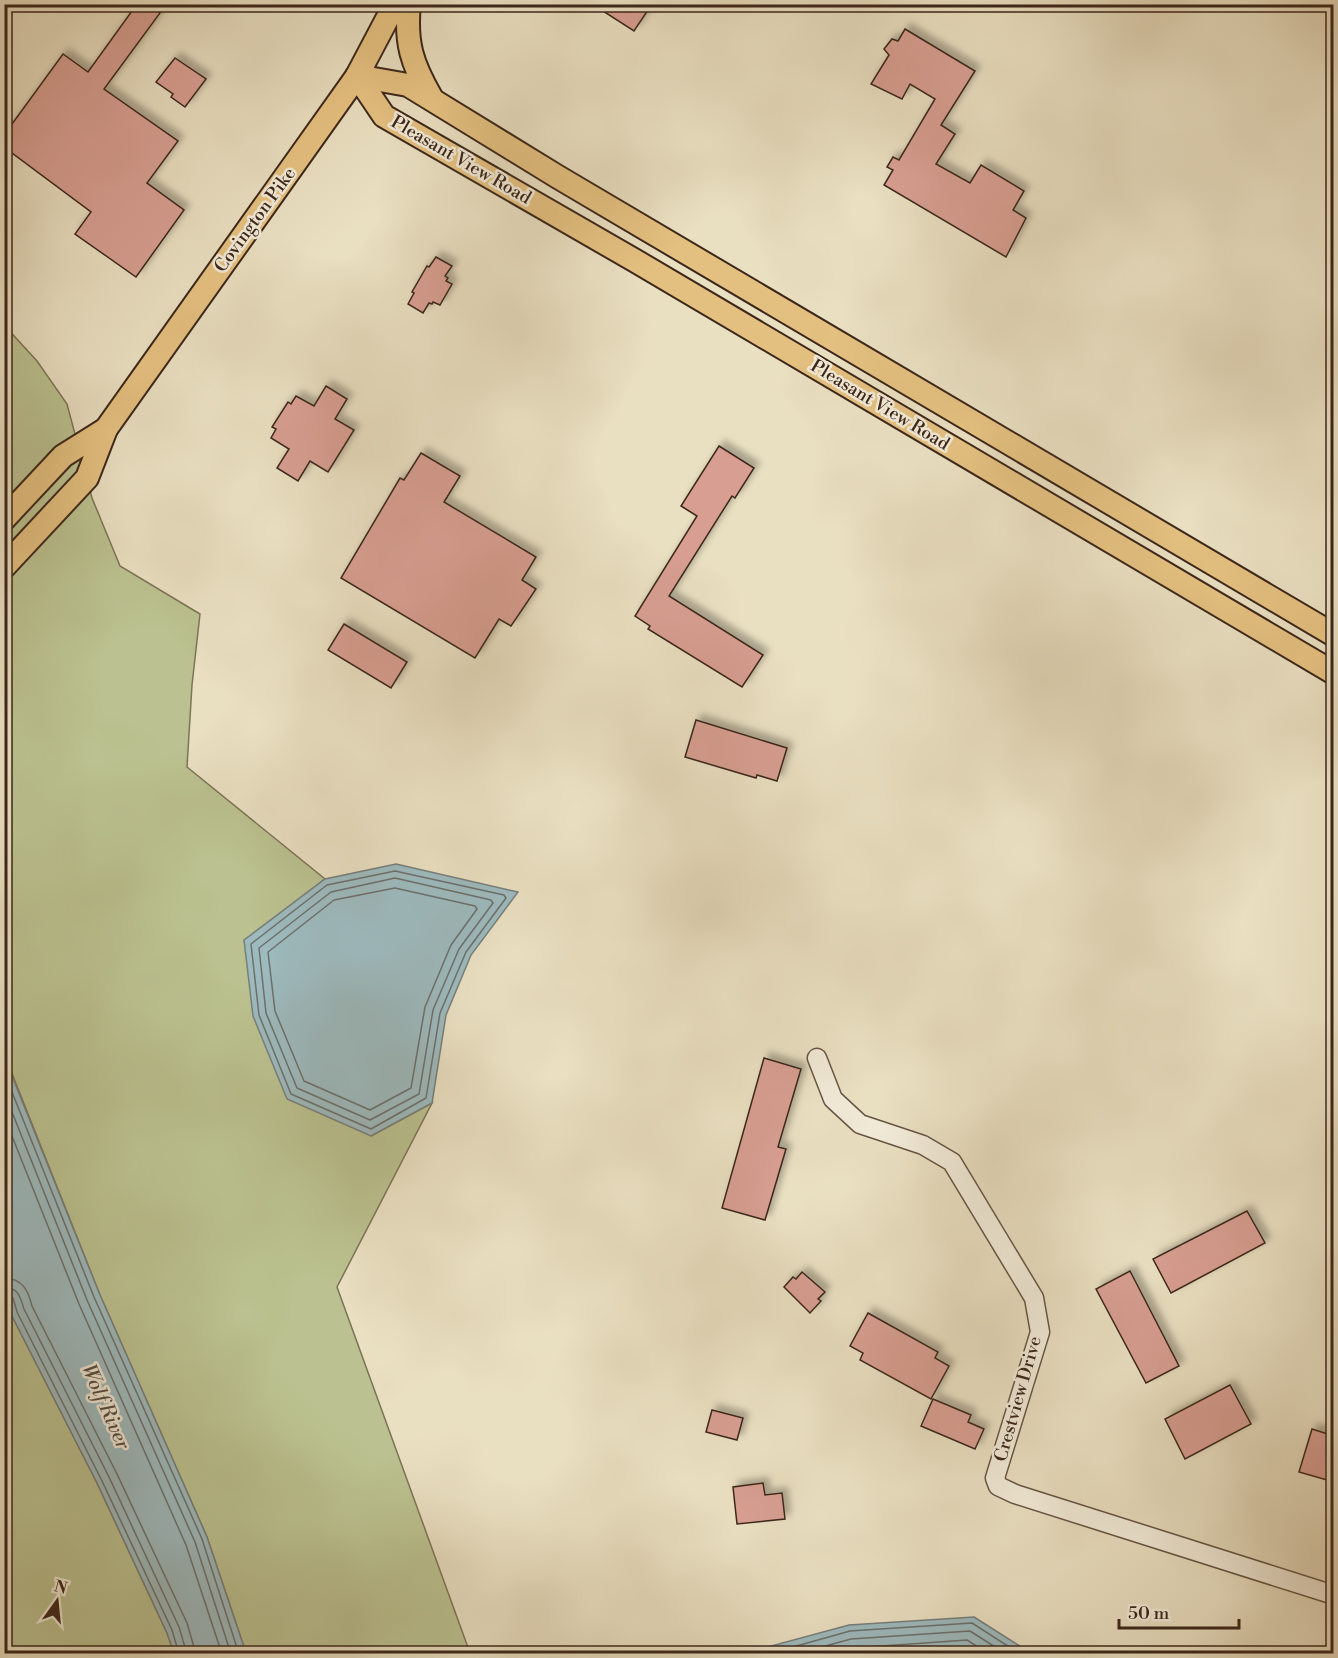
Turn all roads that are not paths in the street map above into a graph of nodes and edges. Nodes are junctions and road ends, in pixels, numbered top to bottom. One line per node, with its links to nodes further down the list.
1 (395, 4): 3 (main road, Covington Pike)
2 (409, 4): 4 (main road)
3 (357, 76): 4 (main road, Pleasant View Road); 6 (main road, Pleasant View Road); 7 (main road, Covington Pike)
4 (433, 101): 5 (main road, Pleasant View Road)
5 (558, 177): 6 (main road); 8 (main road, Pleasant View Road)
6 (537, 204): 10 (main road, Pleasant View Road)
7 (106, 429): 9 (main road, Covington Pike); 11 (main road, Covington Pike)
8 (1132, 516): 10 (main road); 12 (main road, Pleasant View Road)
9 (4, 519)
10 (1114, 543): 13 (main road, Pleasant View Road)
11 (4, 567)
12 (1334, 635)
13 (1334, 673)
14 (817, 1058): 15 (street, Crestview Drive)
15 (1334, 1595)

